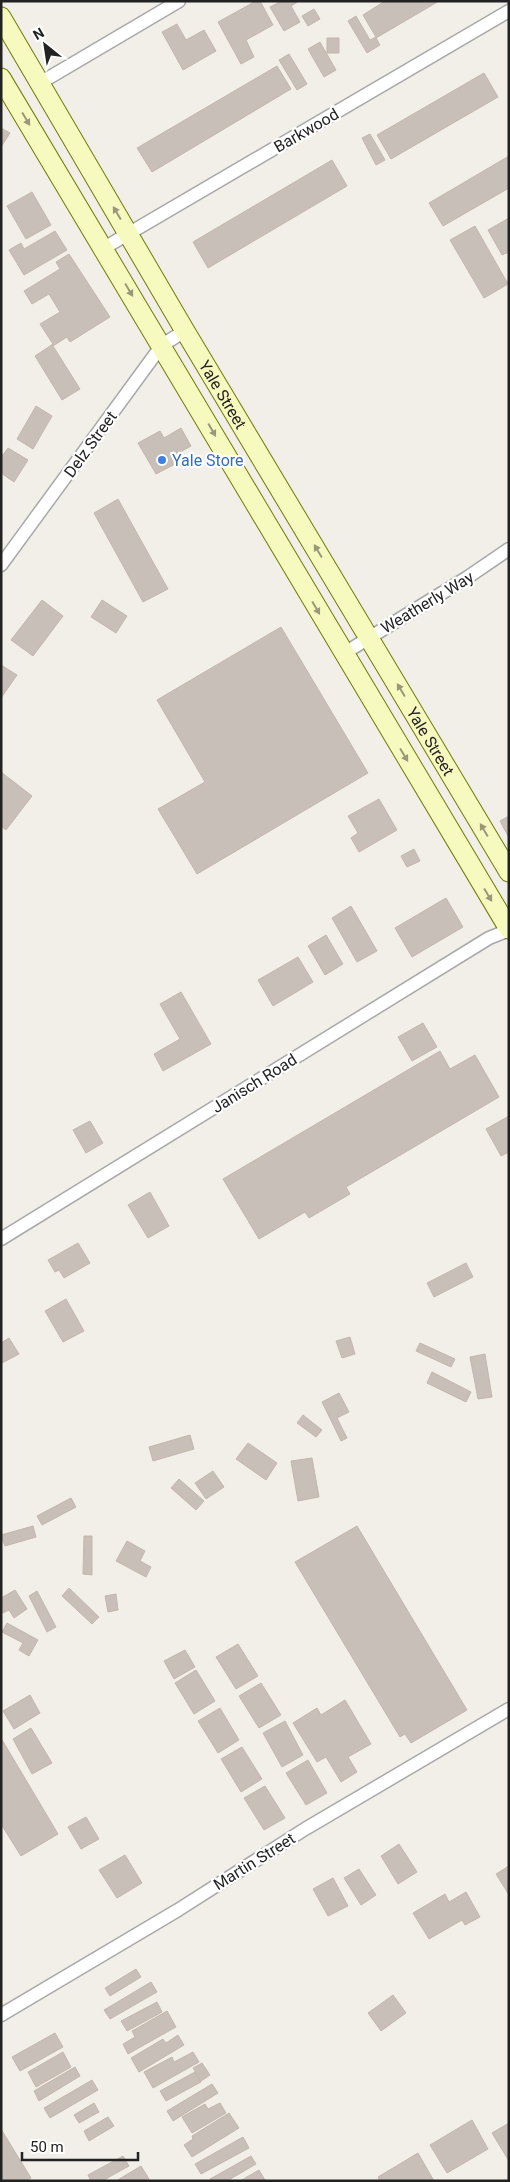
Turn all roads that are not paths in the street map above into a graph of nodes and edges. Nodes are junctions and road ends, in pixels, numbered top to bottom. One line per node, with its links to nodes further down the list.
1 (179, 1): 5 (street)
2 (509, 11): 6 (street, Barkwood)
3 (1, 17): 5 (main road, Yale Street)
4 (1, 78): 7 (main road, Yale Street, one-way to 7)
5 (40, 83): 6 (main road, Yale Street, one-way to 5)
6 (128, 234): 7 (street, Barkwood); 8 (main road, Yale Street)
7 (104, 248): 9 (main road, Yale Street, one-way to 9)
8 (185, 331): 9 (street, Delz Street); 12 (main road, Yale Street, one-way to 8)
9 (162, 345): 11 (street, Delz Street); 13 (main road, Yale Street, one-way to 13)
10 (509, 549): 12 (street, Weatherly Way)
11 (1, 565)
12 (370, 637): 13 (street, Weatherly Way); 14 (main road, Yale Street, one-way to 12)
13 (343, 654): 15 (main road, Yale Street, one-way to 15)
14 (509, 872)
15 (509, 929): 16 (street, Janisch Road)
16 (1, 1239)
17 (509, 1709): 18 (street, Martin Street)
18 (1, 2015)

